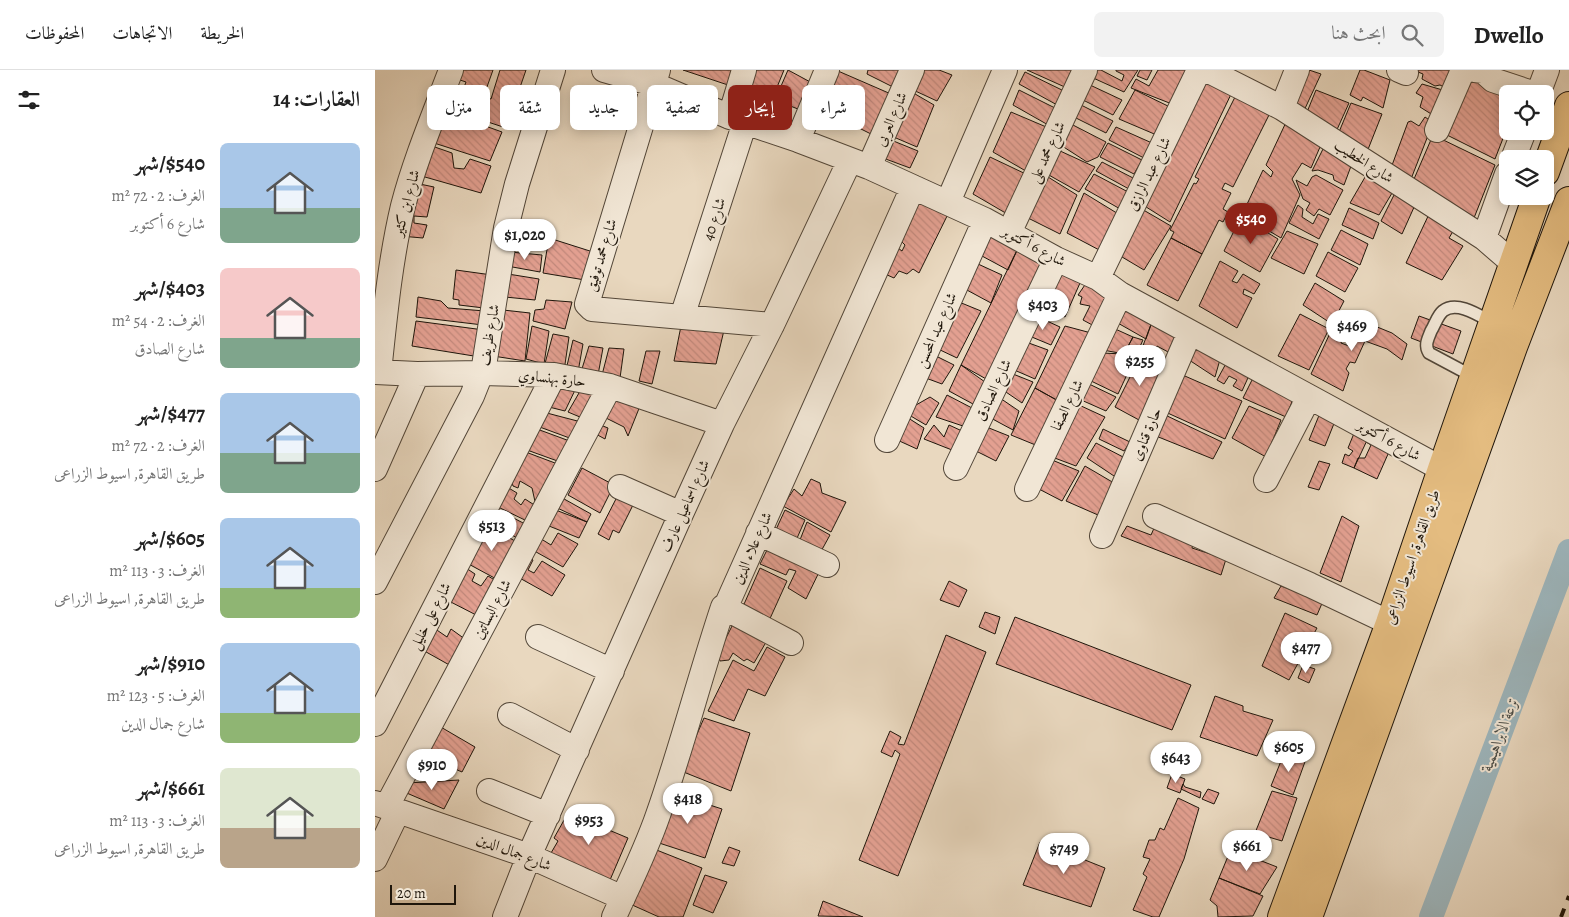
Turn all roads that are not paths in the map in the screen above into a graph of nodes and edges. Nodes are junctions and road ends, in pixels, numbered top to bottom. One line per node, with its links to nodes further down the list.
1 (451, 70): 46 (street, شارع ابن كثير)
2 (553, 70): 47 (street, شارع ظريف)
3 (604, 70): 15 (street, شارع 6 أكتوبر)
4 (744, 70): 16 (street, شارع 40)
5 (827, 70): 25 (street)
6 (912, 70): 28 (street, شارع العربى)
7 (1005, 70): 33 (street)
8 (1085, 70): 36 (street, شارع محمد على)
9 (1199, 70): 40 (street, شارع عبد الرازق)
10 (1207, 70): 20 (street, شارع الخطيب)
11 (1297, 70): 20 (street)
12 (1463, 70): 24 (street)
13 (1475, 70): 17 (street)
14 (1547, 70): 18 (street)
15 (656, 77): 21 (street, شارع 6 أكتوبر); 42 (street, شارع محمد توفيق)
16 (742, 85)
17 (1508, 85)
18 (1540, 85)
19 (1569, 106): 26 (highway)
20 (1281, 108): 37 (street, شارع الخطيب)
21 (728, 114)
22 (734, 130): 42 (street, شارع 40)
23 (769, 130): 25 (street, شارع 6 أكتوبر)
24 (1437, 130)
25 (799, 140): 28 (street, شارع 6 أكتوبر)
26 (1553, 150)
27 (1569, 151): 29 (highway)
28 (859, 164): 30 (street, شارع 6 أكتوبر); 44 (street, شارع اسماعيل عارف)
29 (1554, 170)
30 (913, 187): 33 (street, شارع 6 أكتوبر); 63 (street, شارع علاء الدين)
31 (1499, 196): 37 (street)
32 (1569, 201): 83 (highway, طريق القاهرة, اسيوط الزراعى)
33 (948, 202): 35 (street, شارع 6 أكتوبر)
34 (1534, 205): 39 (highway, طريق القاهرة, اسيوط الزراعى)
35 (985, 220): 36 (street, شارع 6 أكتوبر); 54 (street, شارع عبد المحسن)
36 (1009, 233): 38 (street, شارع 6 أكتوبر)
37 (1484, 238): 39 (street, شارع الخطيب)
38 (1056, 259): 40 (street, شارع 6 أكتوبر); 55 (street, شارع الصادق)
39 (1514, 264): 43 (highway, طريق القاهرة, اسيوط الزراعى)
40 (1098, 278): 41 (street, شارع 6 أكتوبر)
41 (1120, 294): 45 (street, شارع 6 أكتوبر); 60 (street, شارع الصفا)
42 (682, 317): 44 (street, شارع محمد توفيق)
43 (1493, 322): 50 (highway, طريق القاهرة, اسيوط الزراعى); 50 (lane)
44 (772, 325): 53 (street, شارع اسماعيل عارف)
45 (1190, 332): 52 (street, شارع 6 أكتوبر); 64 (street, حارة قناوى)
46 (377, 372): 48 (street, حارة بهنساوي)
47 (482, 373): 48 (street, حارة بهنساوي); 49 (street, حارة بهنساوي); 66 (street, شارع ظريف)
48 (417, 374): 56 (street)
49 (554, 375): 51 (street, حارة بهنساوي); 73 (street, شارع على خليل)
50 (1474, 377): 57 (highway, طريق القاهرة, اسيوط الزراعى)
51 (611, 386): 53 (street, حارة بهنساوي); 76 (street, شارع البساتين)
52 (1309, 396): 57 (street, شارع 6 أكتوبر); 58 (street)
53 (722, 424): 61 (street, شارع اسماعيل عارف)
54 (887, 440)
55 (956, 468)
56 (375, 469)
57 (1442, 469): 68 (highway, طريق القاهرة, اسيوط الزراعى)
58 (1266, 480)
59 (620, 487): 61 (street)
60 (1027, 489)
61 (681, 514): 71 (street, شارع اسماعيل عارف)
62 (1155, 516): 68 (street)
63 (758, 533): 65 (street); 67 (street, شارع علاء الدين)
64 (1102, 536)
65 (827, 565)
66 (375, 582)
67 (723, 608): 70 (street); 80 (street, شارع علاء الدين)
68 (1390, 623): 82 (highway, طريق القاهرة, اسيوط الزراعى)
69 (538, 637): 71 (street)
70 (791, 644)
71 (612, 671): 74 (street, شارع اسماعيل عارف)
72 (510, 715): 74 (street)
73 (375, 724)
74 (577, 750): 77 (street, شارع اسماعيل عارف)
75 (489, 791): 77 (street)
76 (387, 807): 78 (street, شارع جمال الدين); 79 (street, شارع البساتين)
77 (548, 815): 78 (street, شارع اسماعيل عارف)
78 (529, 856): 80 (street, شارع جمال الدين); 81 (street, شارع اسماعيل عارف)
79 (375, 859)
80 (618, 908)
81 (505, 917)
82 (1282, 917)
83 (1308, 917)

